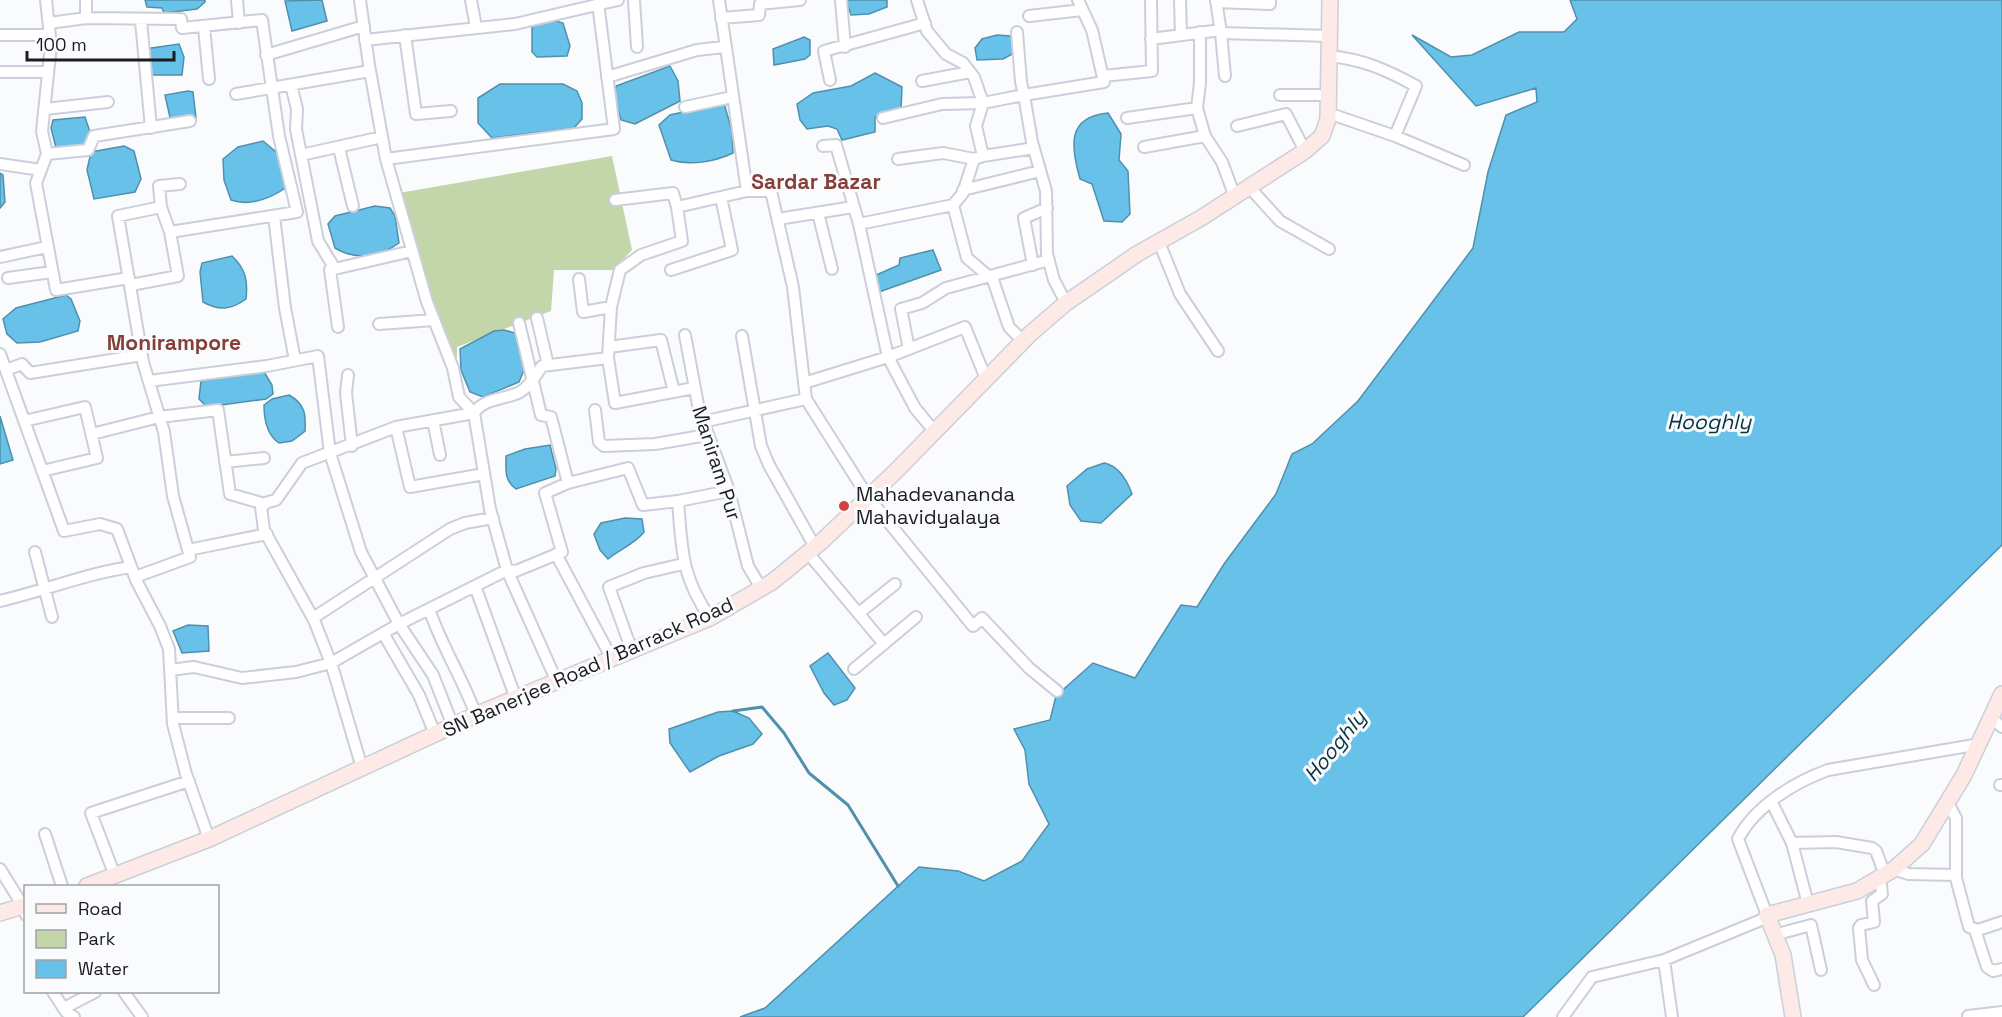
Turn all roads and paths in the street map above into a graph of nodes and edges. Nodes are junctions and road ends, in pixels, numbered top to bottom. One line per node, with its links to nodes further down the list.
1 (46, 0): 28 (street)
2 (86, 0): 20 (street)
3 (237, 0): 23 (street)
4 (360, 0): 25 (street)
5 (471, 0): 27 (street)
6 (618, 0): 17 (street)
7 (634, 0): 38 (street)
8 (719, 0): 21 (street)
9 (800, 0): 21 (street)
10 (841, 0): 40 (street)
11 (917, 0): 24 (street)
12 (1151, 0): 36 (street)
13 (1180, 0): 32 (street)
14 (1270, 0): 16 (street)
15 (1330, 0): 35 (street, SN Banerjee Road / Barrack Road)
16 (1216, 1): 29 (street)
17 (598, 3): 27 (street); 49 (street)
18 (1080, 5): 19 (street); 47 (street)
19 (1029, 16)
20 (86, 18): 22 (street); 28 (street)
21 (721, 18): 39 (street)
22 (141, 21): 26 (street); 71 (street)
23 (240, 23): 26 (street); 41 (street)
24 (925, 23): 40 (street); 46 (street)
25 (364, 26): 37 (street); 41 (street)
26 (204, 27): 50 (street)
27 (476, 27): 34 (street)
28 (49, 29): 33 (street); 45 (street)
29 (1221, 31): 31 (street); 35 (street); 48 (street)
30 (1017, 32): 57 (street)
31 (1200, 32): 32 (street); 63 (street)
32 (1181, 34): 36 (street)
33 (0, 35)
34 (405, 35): 37 (street); 65 (street)
35 (1329, 36): 42 (street, SN Banerjee Road / Barrack Road)
36 (1151, 39): 47 (street)
37 (365, 40): 43 (street)
38 (637, 47)
39 (724, 47): 49 (street); 59 (street)
40 (845, 47): 51 (street)
41 (266, 55): 54 (street)
42 (1329, 56): 58 (street, SN Banerjee Road / Barrack Road); 73 (street)
43 (370, 71): 53 (street); 74 (street)
44 (0, 72): 45 (street)
45 (48, 72): 64 (street)
46 (970, 72): 52 (street); 61 (street)
47 (1103, 76): 57 (street)
48 (1225, 76)
49 (607, 77): 83 (street)
50 (209, 79)
51 (830, 80)
52 (922, 81)
53 (291, 85): 54 (street); 81 (street)
54 (271, 89): 55 (street); 103 (street)
55 (236, 94)
56 (1280, 94): 58 (street)
57 (1024, 95): 61 (street); 78 (street)
58 (1328, 95): 66 (street, SN Banerjee Road / Barrack Road)
59 (732, 97): 62 (street); 92 (street)
60 (108, 102): 64 (street)
61 (983, 103): 67 (street); 82 (street)
62 (685, 107)
63 (1197, 108): 68 (street); 72 (street)
64 (45, 109): 80 (street)
65 (451, 111)
66 (1328, 113): 73 (street); 79 (street, SN Banerjee Road / Barrack Road)
67 (884, 118)
68 (1127, 118)
69 (189, 121): 71 (street)
70 (1237, 126): 79 (street)
71 (151, 128): 80 (street)
72 (1205, 136): 76 (street); 94 (street)
73 (1395, 136): 86 (street)
74 (382, 137): 77 (street); 83 (street)
75 (823, 146): 100 (street)
76 (1144, 147)
77 (339, 148): 81 (street); 97 (street)
78 (1034, 148): 82 (street); 88 (street)
79 (1305, 151): 90 (street, SN Banerjee Road / Barrack Road)
80 (47, 154): 87 (street)
81 (301, 155): 114 (street)
82 (979, 158): 84 (street); 91 (street)
83 (386, 159): 110 (street)
84 (898, 159)
85 (0, 164): 87 (street)
86 (1464, 165)
87 (41, 170): 108 (street)
88 (1040, 171): 91 (street); 101 (street)
89 (180, 184): 98 (street)
90 (1250, 188): 94 (street, SN Banerjee Road / Barrack Road); 109 (street)
91 (963, 190): 96 (street)
92 (747, 191): 93 (street); 104 (street)
93 (721, 197): 99 (street); 116 (street)
94 (1235, 197): 107 (street, SN Banerjee Road / Barrack Road)
95 (615, 200): 99 (street)
96 (953, 205): 105 (street); 118 (street)
97 (353, 206)
98 (161, 207): 106 (street); 121 (street)
99 (677, 207): 123 (street)
100 (853, 207): 102 (street); 105 (street)
101 (1047, 208): 112 (street); 113 (street)
102 (818, 213): 104 (street); 115 (street)
103 (274, 216): 106 (street); 138 (street)
104 (777, 219): 145 (street)
105 (859, 224): 137 (street)
106 (170, 232): 121 (street)
107 (1159, 242): 122 (street, SN Banerjee Road / Barrack Road); 133 (street)
108 (47, 247): 111 (street); 117 (street)
109 (1329, 249)
110 (412, 251): 114 (street); 125 (street)
111 (0, 257)
112 (1049, 260): 113 (street); 122 (street)
113 (1033, 265): 118 (street)
114 (335, 269): 128 (street)
115 (832, 269)
116 (671, 270)
117 (52, 272): 119 (street); 121 (street)
118 (989, 276): 131 (street); 132 (street)
119 (8, 278)
120 (579, 279): 123 (street)
121 (130, 281): 136 (street)
122 (1066, 303): 131 (street, SN Banerjee Road / Barrack Road)
123 (611, 307): 134 (street)
124 (537, 318): 139 (street)
125 (434, 320): 127 (street); 151 (street)
126 (519, 323): 142 (street)
127 (379, 324)
128 (338, 327)
129 (685, 334): 146 (street, Maniram Pur)
130 (742, 336): 150 (street)
131 (1023, 341): 143 (street, SN Banerjee Road / Barrack Road)
132 (909, 349): 137 (street); 143 (street)
133 (1218, 351)
134 (608, 352): 139 (street); 147 (street); 147 (street)
135 (0, 354): 140 (street)
136 (142, 355): 140 (street); 144 (street)
137 (888, 357): 145 (street); 157 (street)
138 (295, 360): 144 (street); 161 (street)
139 (548, 365): 142 (street)
140 (6, 370): 154 (street)
141 (348, 375): 160 (street)
142 (533, 379): 151 (street); 167 (street)
143 (986, 379): 157 (street, SN Banerjee Road / Barrack Road)
144 (149, 381): 152 (street)
145 (804, 383): 148 (street)
146 (694, 388): 147 (street); 155 (street, Maniram Pur)
147 (674, 392)
148 (806, 399): 150 (street); 169 (street)
149 (595, 410): 159 (street)
150 (756, 411): 155 (street); 175 (street)
151 (474, 413): 153 (street); 166 (street)
152 (159, 417): 158 (street); 164 (street); 174 (street)
153 (433, 420): 156 (street); 162 (street)
154 (24, 421): 158 (street); 165 (street)
155 (702, 422): 159 (street, Maniram Pur)
156 (396, 427): 160 (street); 166 (street)
157 (934, 431): 169 (street, SN Banerjee Road / Barrack Road)
158 (92, 434): 165 (street)
159 (707, 435): 168 (street, Maniram Pur)
160 (352, 446): 161 (street)
161 (330, 453): 171 (street); 181 (street)
162 (440, 455)
163 (264, 458): 164 (street)
164 (225, 462): 171 (street)
165 (42, 471): 180 (street)
166 (484, 474): 172 (street)
167 (568, 483): 170 (street); 177 (street)
168 (729, 491): 170 (street); 184 (street, Maniram Pur)
169 (868, 497): 175 (street, SN Banerjee Road / Barrack Road); 202 (street)
170 (678, 501): 178 (street)
171 (265, 504): 173 (street)
172 (493, 518): 179 (street); 181 (street)
173 (267, 534): 174 (street); 191 (street)
174 (188, 550): 180 (street)
175 (812, 550): 184 (street, SN Banerjee Road / Barrack Road); 188 (street)
176 (35, 552): 185 (street)
177 (556, 554): 179 (street); 197 (street)
178 (683, 564): 192 (street); 196 (street)
179 (507, 570): 183 (street); 201 (street)
180 (133, 572): 185 (street); 200 (street)
181 (374, 580): 191 (street); 193 (street)
182 (895, 584): 188 (street)
183 (475, 586): 187 (street); 204 (street)
184 (761, 588): 192 (street, SN Banerjee Road / Barrack Road)
185 (47, 590): 186 (street); 189 (street)
186 (0, 601)
187 (429, 609): 193 (street); 205 (street)
188 (859, 613): 195 (street)
189 (52, 617)
190 (916, 617): 195 (street)
191 (313, 618): 198 (street)
192 (710, 618): 196 (street, SN Banerjee Road / Barrack Road)
193 (399, 624): 194 (street); 209 (street)
194 (382, 633): 198 (street); 210 (street)
195 (884, 644): 199 (street)
196 (632, 651): 197 (street, SN Banerjee Road / Barrack Road)
197 (612, 659): 201 (street, SN Banerjee Road / Barrack Road)
198 (331, 663): 200 (street); 212 (street)
199 (854, 669)
200 (170, 670): 206 (street)
201 (556, 682): 204 (street, SN Banerjee Road / Barrack Road)
202 (1057, 691)
203 (2002, 694): 208 (street)
204 (516, 699): 205 (street, SN Banerjee Road / Barrack Road)
205 (476, 715): 209 (street, SN Banerjee Road / Barrack Road)
206 (173, 718): 207 (street); 213 (street)
207 (229, 718)
208 (1996, 722): 211 (street)
209 (453, 726): 210 (street, SN Banerjee Road / Barrack Road)
210 (435, 734): 212 (street, SN Banerjee Road / Barrack Road)
211 (1980, 744): 214 (street); 215 (street)
212 (362, 768): 217 (street, SN Banerjee Road / Barrack Road)
213 (189, 781): 217 (street); 222 (street)
214 (1771, 801): 218 (street); 229 (street)
215 (1948, 802): 220 (street); 221 (street)
216 (45, 834): 223 (street)
217 (209, 839): 222 (street, SN Banerjee Road / Barrack Road)
218 (1792, 843): 220 (street); 225 (street)
219 (0, 869): 226 (street)
220 (1887, 874): 221 (street); 225 (street); 236 (street)
221 (1956, 875): 231 (street)
222 (115, 876): 224 (street, SN Banerjee Road / Barrack Road)
223 (62, 885)
224 (90, 885)
225 (1808, 903): 229 (street)
226 (24, 906)
227 (24, 908): 228 (street)
228 (0, 913)
229 (1767, 916): 232 (street); 233 (street)
230 (2002, 922): 231 (street)
231 (1975, 930): 234 (street)
232 (1774, 935): 235 (street); 247 (street)
233 (1664, 960): 245 (street); 246 (street)
234 (2002, 969)
235 (1821, 970)
236 (1874, 985)
237 (54, 993): 240 (street)
238 (93, 993): 240 (street)
239 (125, 993): 244 (street)
240 (64, 1008): 243 (street)
241 (2002, 1012): 242 (street)
242 (1968, 1016)
243 (74, 1017)
244 (142, 1017)
245 (1563, 1017)
246 (1672, 1017)
247 (1793, 1017)

